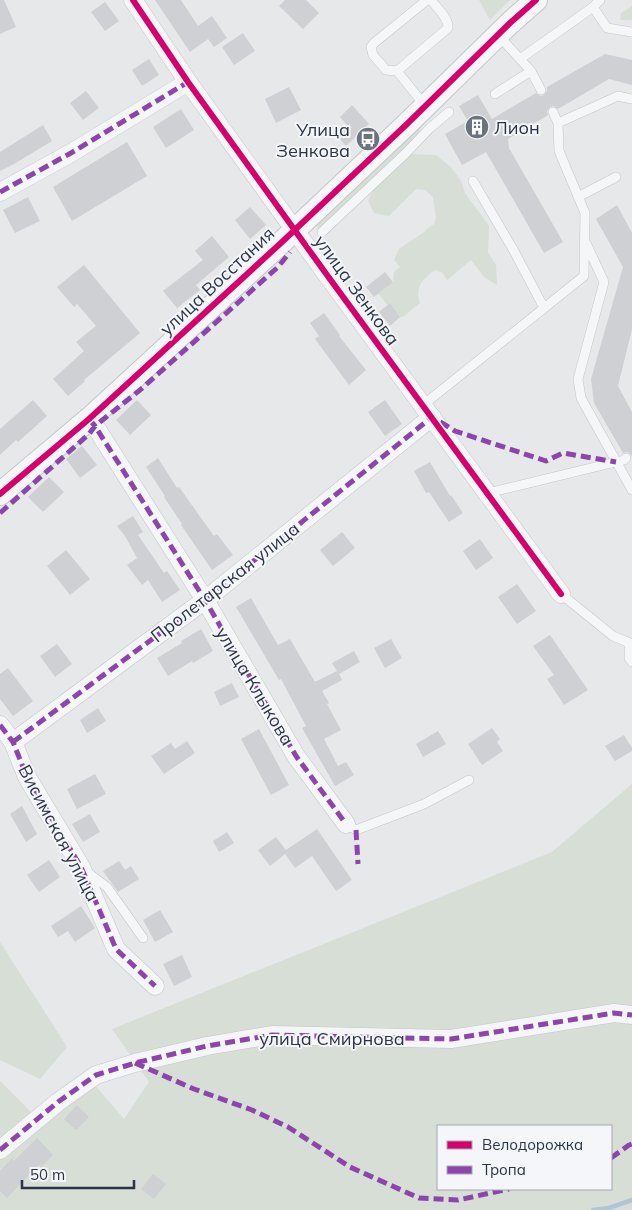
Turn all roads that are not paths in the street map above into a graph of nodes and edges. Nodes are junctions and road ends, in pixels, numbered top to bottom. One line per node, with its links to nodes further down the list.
1 (133, 0): 10 (street, улица Зенкова)
2 (429, 0): 9 (lane); 9 (lane)
3 (536, 0): 6 (street, улица Восстания)
4 (596, 4): 5 (lane); 7 (lane)
5 (632, 32)
6 (498, 35): 7 (lane); 14 (street, улица Восстания)
7 (520, 59): 8 (lane)
8 (531, 71): 11 (lane); 12 (lane)
9 (397, 72): 14 (lane)
10 (188, 82): 20 (street); 22 (street, улица Зенкова)
11 (541, 90)
12 (495, 94)
13 (632, 100): 17 (lane)
14 (425, 106): 22 (street, улица Восстания)
15 (449, 112): 23 (lane)
16 (553, 112): 17 (lane)
17 (558, 123): 21 (lane)
18 (616, 177): 21 (lane)
19 (473, 180): 25 (lane)
20 (0, 192)
21 (578, 196): 24 (lane)
22 (295, 229): 26 (street, улица Зенкова); 27 (street, улица Восстания)
23 (322, 232)
24 (585, 241): 25 (lane); 29 (lane)
25 (544, 308): 26 (lane)
26 (428, 411): 32 (street, улица Зенкова); 34 (street, Пролетарская улица)
27 (89, 419): 31 (street, улица Восстания); 34 (street, улица Клыкова)
28 (626, 458): 29 (lane)
29 (616, 462): 30 (lane); 32 (lane)
30 (632, 490)
31 (0, 494)
32 (488, 494): 33 (street, улица Зенкова)
33 (561, 594): 35 (lane)
34 (205, 600): 38 (street, Пролетарская улица); 40 (street, улица Клыкова)
35 (631, 643): 36 (lane)
36 (632, 662)
37 (0, 725): 38 (street, Висимская улица)
38 (13, 742): 41 (street, Висимская улица)
39 (469, 780): 40 (lane)
40 (346, 824)
41 (81, 868): 42 (lane); 43 (street, Висимская улица)
42 (143, 938)
43 (154, 986)
44 (632, 1015): 45 (street, улица Смирнова)
45 (0, 1150)

